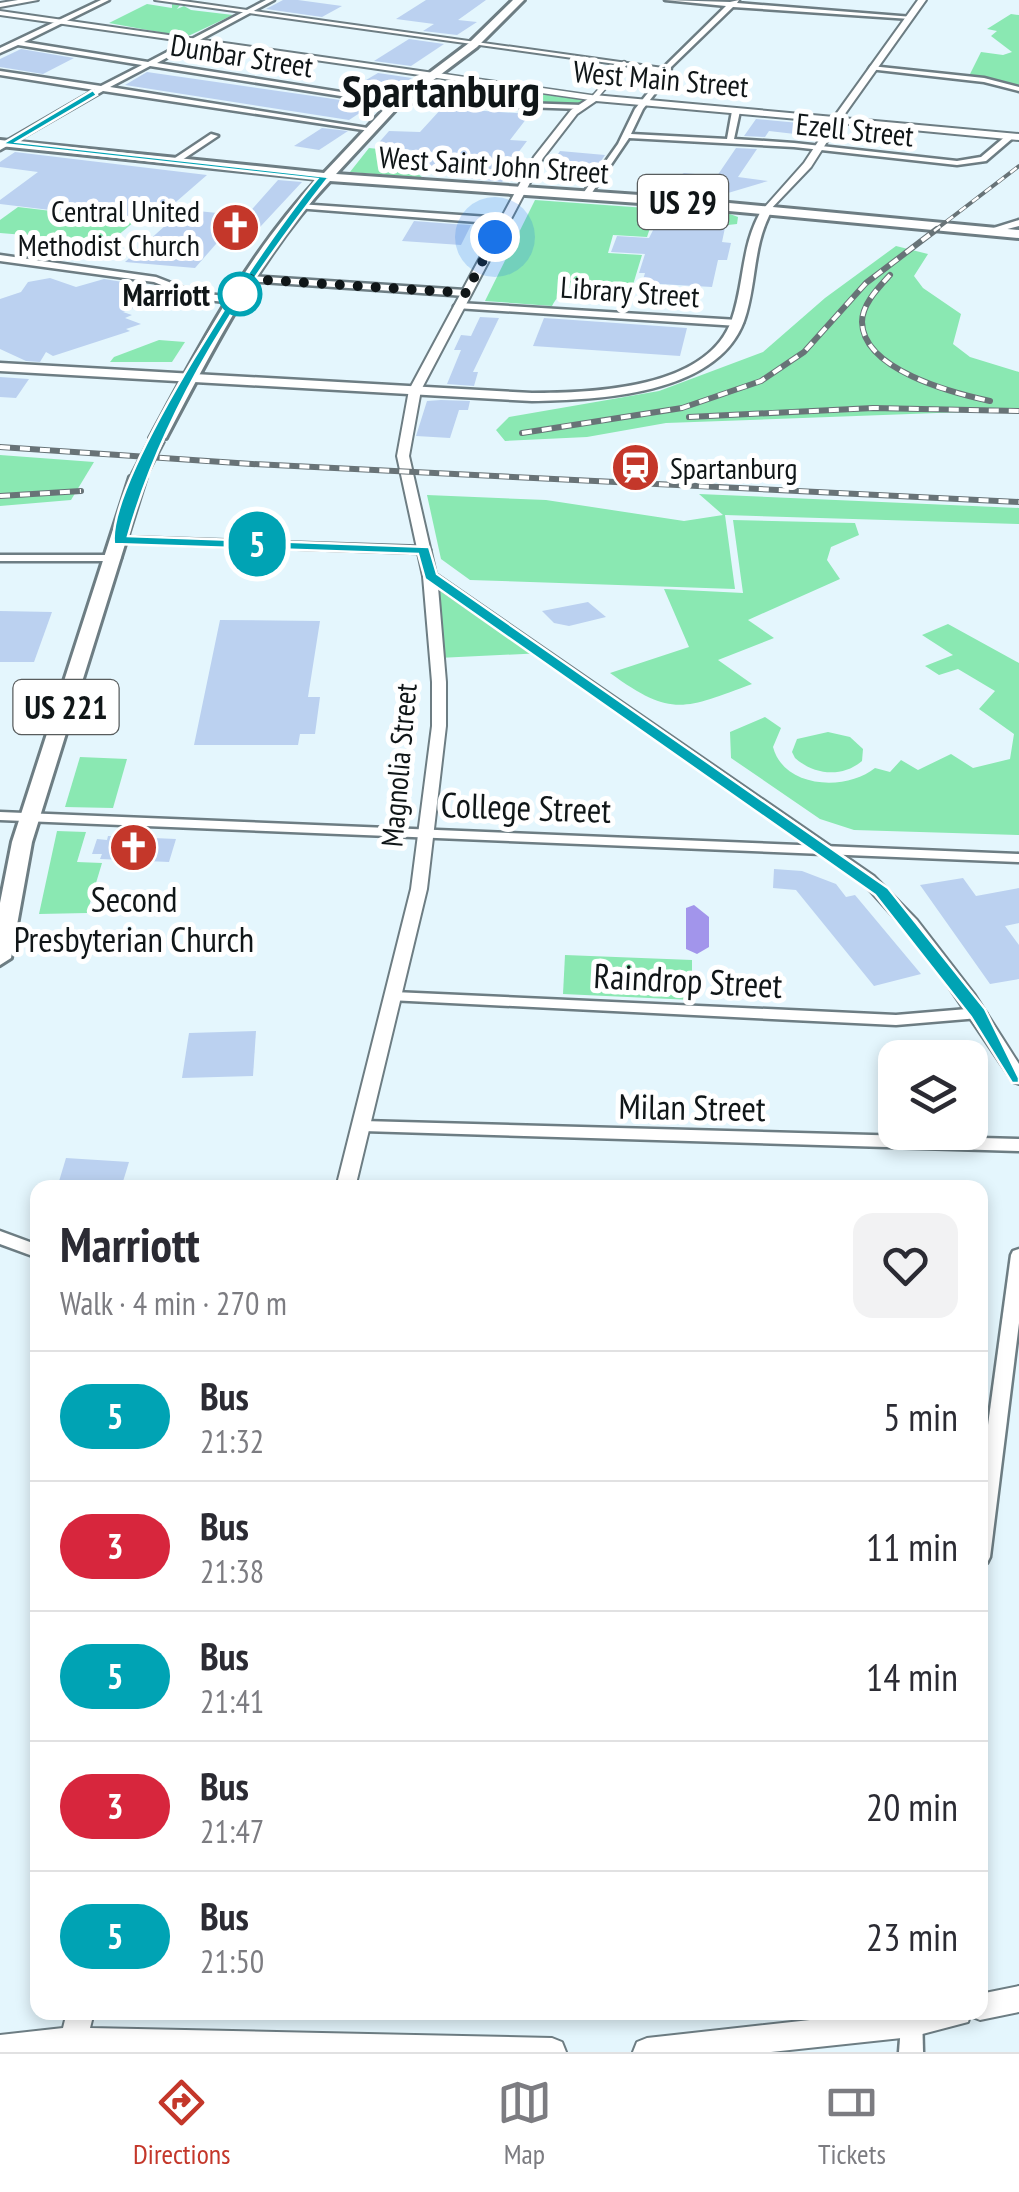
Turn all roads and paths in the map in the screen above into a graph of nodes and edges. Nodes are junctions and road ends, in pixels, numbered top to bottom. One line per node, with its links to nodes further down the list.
1 (34, 0): 9 (street)
2 (106, 0): 12 (street)
3 (159, 0): 10 (street)
4 (271, 0): 10 (street)
5 (519, 0): 15 (main road, US 221)
6 (668, 0): 8 (street)
7 (922, 0): 11 (street)
8 (735, 2): 11 (street); 20 (street)
9 (0, 8): 12 (street)
10 (244, 13): 13 (street); 15 (street)
11 (910, 17): 19 (street)
12 (64, 20): 13 (street); 14 (street)
13 (192, 39): 17 (street); 22 (street)
14 (17, 43): 16 (street); 17 (street, Dunbar Street)
15 (473, 45): 18 (street); 22 (main road, US 221)
16 (0, 51)
17 (150, 64): 23 (street); 26 (street, Dunbar Street)
18 (624, 64): 20 (street); 25 (street)
19 (871, 68): 24 (street); 30 (street)
20 (666, 70): 27 (street)
21 (0, 73): 23 (street)
22 (434, 74): 25 (street, West Main Street); 26 (main road, US 221)
23 (100, 88): 31 (street); 36 (street)
24 (1019, 89)
25 (594, 98): 27 (street, West Main Street); 28 (street, Magnolia Street)
26 (399, 101): 28 (street, Dunbar Street); 31 (main road, US 221)
27 (643, 104): 29 (street, West Main Street); 33 (street)
28 (582, 106): 40 (street, Magnolia Street)
29 (736, 111): 30 (street, West Main Street); 35 (street)
30 (839, 119): 34 (street, West Main Street); 37 (street)
31 (370, 129): 39 (main road, US 221)
32 (214, 136): 38 (street)
33 (627, 136): 35 (street, Ezell Street); 41 (street)
34 (1016, 136): 37 (street, Ezell Street)
35 (730, 141): 37 (street, Ezell Street)
36 (2, 145): 38 (main road, US 29)
37 (820, 147): 43 (street)
38 (173, 162): 39 (main road, US 29)
39 (324, 177): 40 (main road, West Saint John Street / US 29); 42 (main road, US 221)
40 (519, 191): 41 (main road, West Saint John Street / US 29); 44 (street, Magnolia Street)
41 (586, 195): 43 (main road, West Saint John Street / US 29)
42 (299, 206): 44 (street); 49 (main road, US 221)
43 (767, 210): 46 (main road, West Saint John Street / US 29); 53 (main road)
44 (503, 221): 50 (street, Magnolia Street)
45 (1019, 223): 46 (street)
46 (988, 231): 47 (main road, West Saint John Street / US 29)
47 (1019, 234)
48 (0, 258): 51 (street)
49 (250, 279): 50 (street); 51 (main road, US 221)
50 (466, 293): 52 (street, Magnolia Street)
51 (238, 298): 55 (main road, US 221)
52 (459, 306): 53 (street, Library Street); 56 (street, Magnolia Street)
53 (738, 324): 56 (main road)
54 (0, 368): 55 (main road)
55 (190, 375): 56 (main road); 57 (main road, US 221, bridge)
56 (414, 390): 58 (street, Magnolia Street)
57 (117, 550): 58 (street); 59 (street); 62 (main road, US 221)
58 (424, 550): 60 (street, Magnolia Street)
59 (0, 558)
60 (430, 576): 63 (street, Magnolia Street); 64 (street)
61 (0, 816): 62 (street, College Street)
62 (30, 818): 63 (street, College Street); 66 (main road, US 221)
63 (427, 833): 64 (street, College Street); 67 (street, Magnolia Street)
64 (828, 852): 65 (street, College Street); 68 (street)
65 (1019, 858)
66 (0, 958)
67 (394, 997): 68 (street, Raindrop Street); 70 (street, Magnolia Street)
68 (978, 1013): 69 (street)
69 (1019, 1078)
70 (363, 1126): 71 (street, Milan Street); 72 (street, Magnolia Street)
71 (1019, 1145)
72 (347, 1180)
73 (0, 1236): 74 (street)
74 (30, 1249)
75 (1019, 1255): 76 (street)
76 (988, 1495)
77 (1019, 1998): 78 (street)
78 (988, 2006)
79 (78, 2020): 82 (street)
80 (896, 2020): 85 (street)
81 (912, 2020): 86 (street)
82 (70, 2047): 83 (street); 84 (street)
83 (0, 2049)
84 (552, 2052)
85 (646, 2052)
86 (911, 2052)

